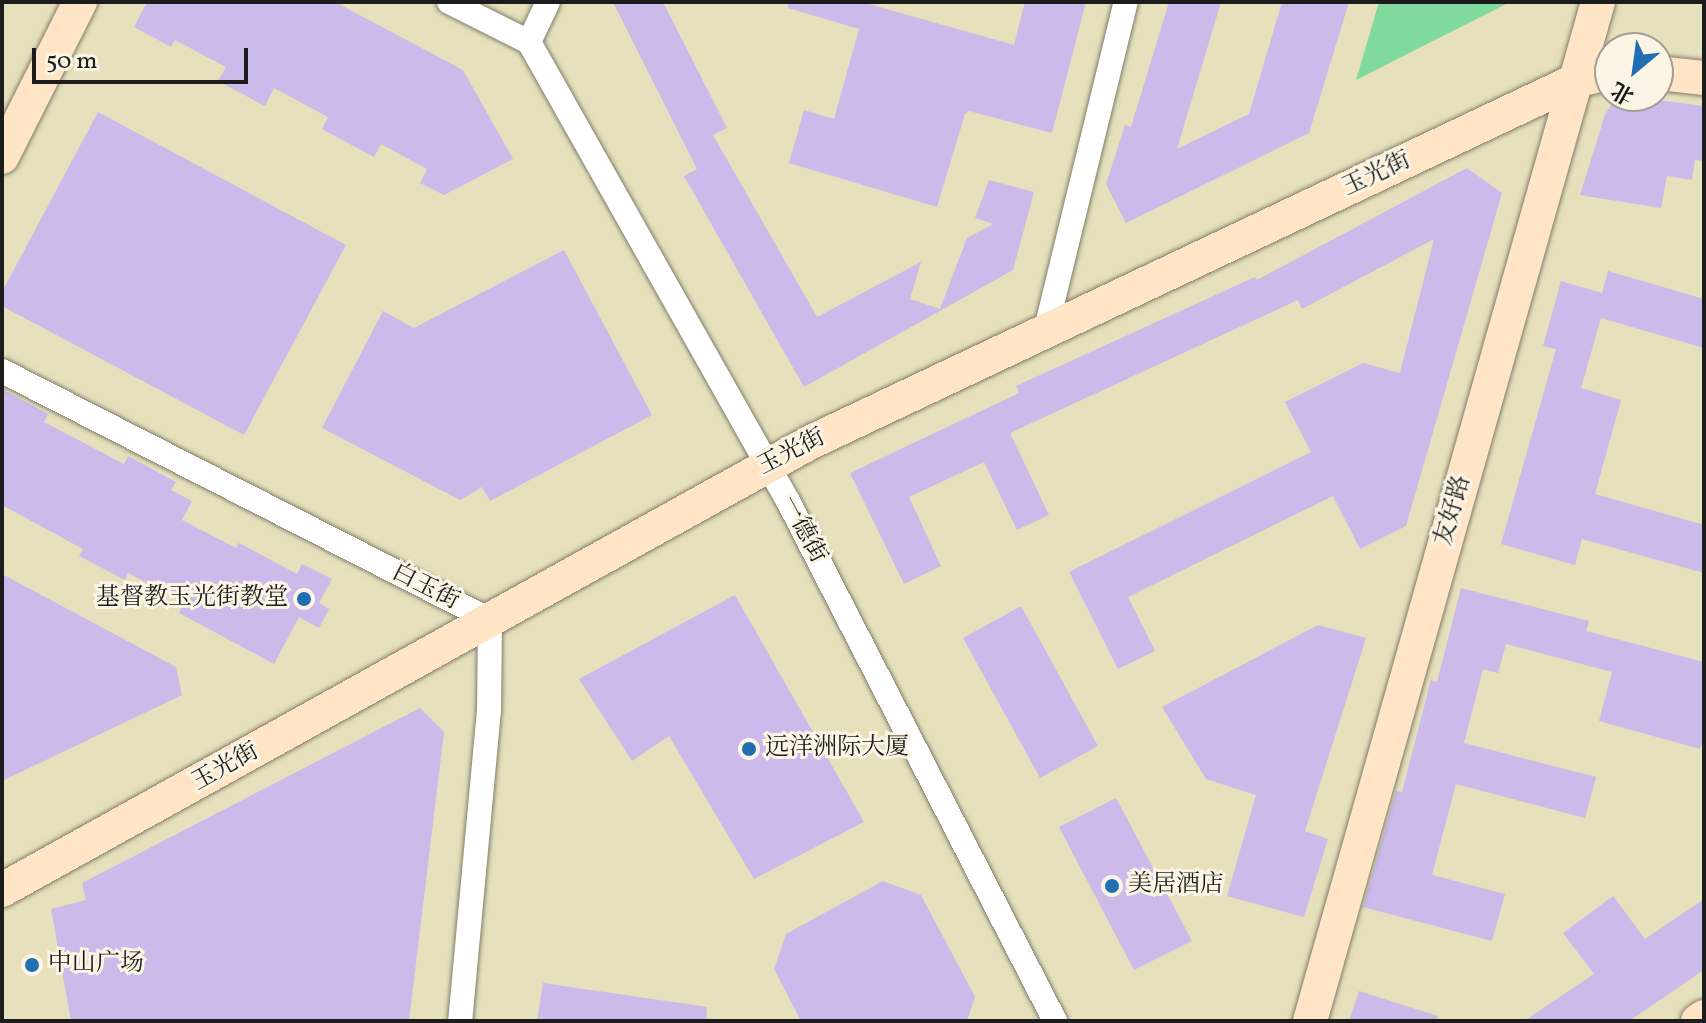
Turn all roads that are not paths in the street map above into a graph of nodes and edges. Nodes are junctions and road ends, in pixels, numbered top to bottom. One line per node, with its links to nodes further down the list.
1 (80, 2): 11 (street)
2 (449, 2): 6 (street)
3 (548, 2): 6 (street)
4 (1126, 2): 12 (street)
5 (1598, 2): 10 (street, 友好路)
6 (529, 42): 14 (street, 一德街)
7 (1674, 75): 9 (street)
8 (1594, 76): 10 (street, 玉光街)
9 (1704, 78)
10 (1577, 80): 12 (street, 玉光街); 20 (street, 友好路)
11 (2, 157)
12 (1046, 329): 14 (street, 玉光街)
13 (2, 371): 15 (street, 白玉街)
14 (767, 465): 15 (street, 玉光街); 19 (street, 一德街)
15 (490, 620): 16 (street, 玉光街); 18 (street)
16 (2, 890)
17 (1704, 1017): 21 (street)
18 (460, 1021)
19 (1055, 1021)
20 (1310, 1021)
21 (1698, 1021)

